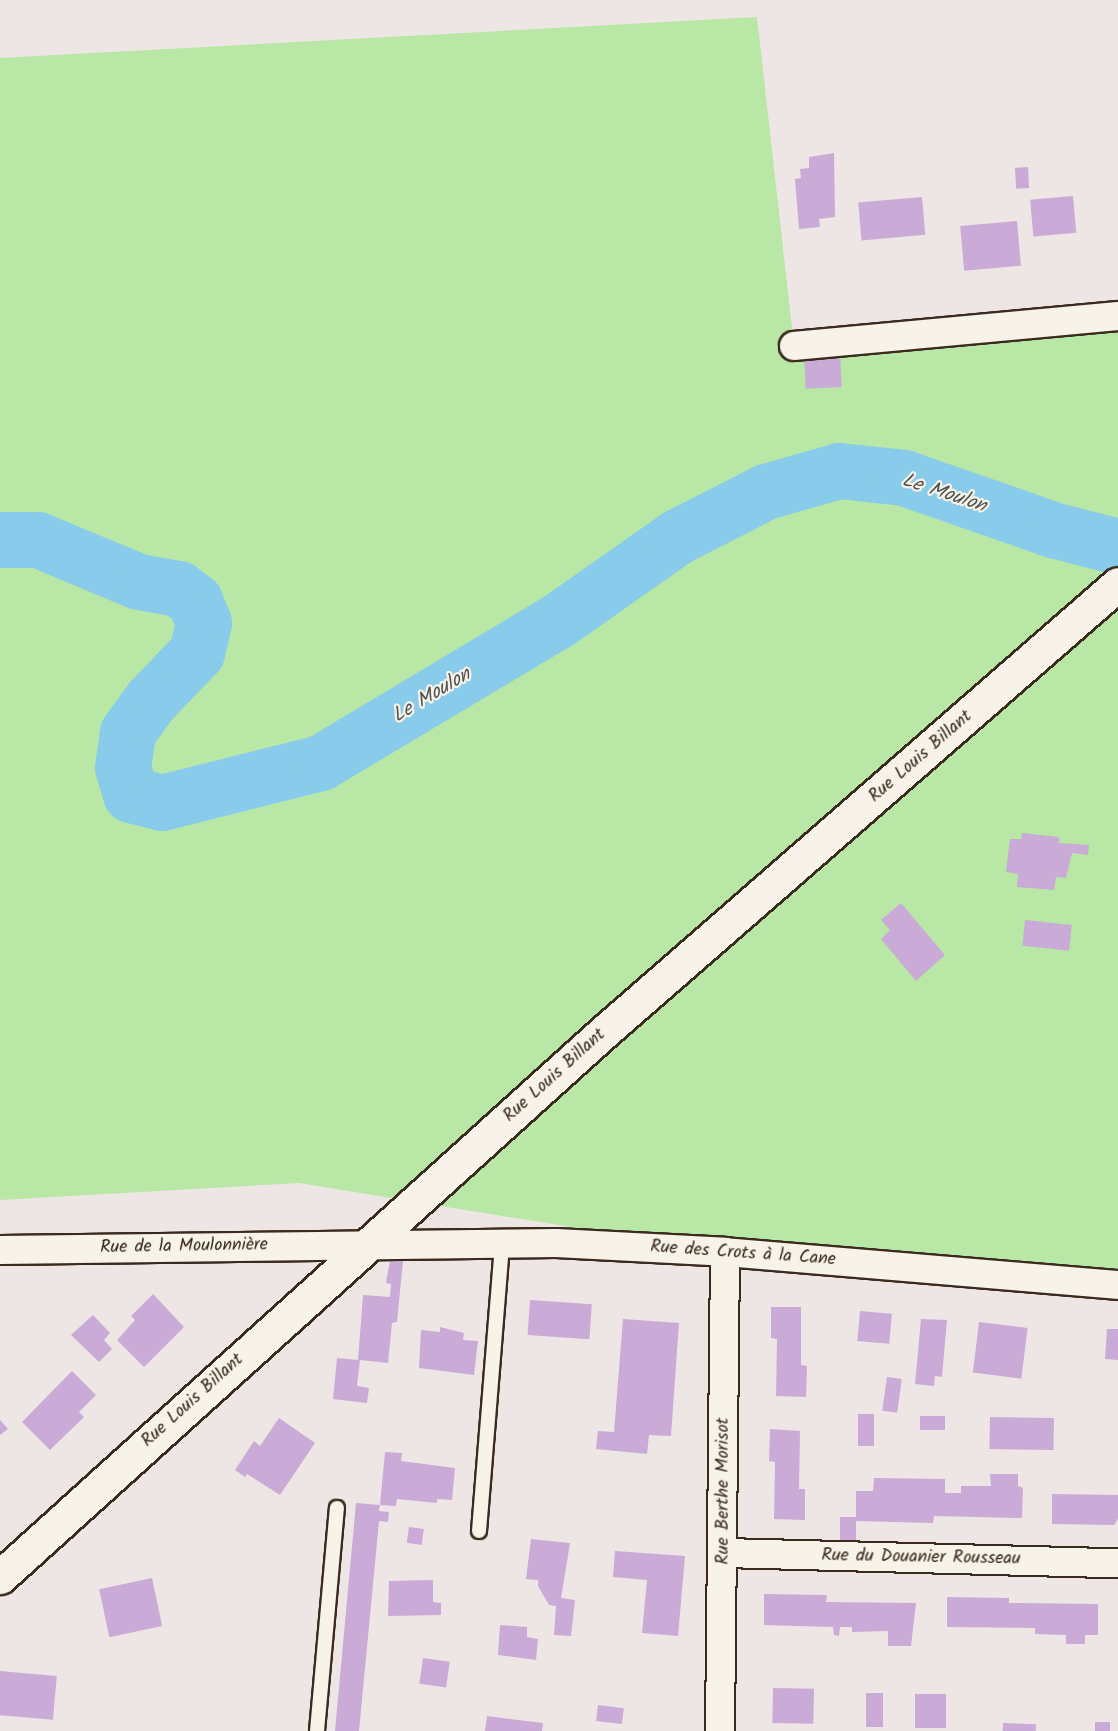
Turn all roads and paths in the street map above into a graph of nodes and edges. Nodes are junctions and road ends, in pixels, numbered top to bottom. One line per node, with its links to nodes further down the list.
1 (1118, 316): 2 (street)
2 (794, 346)
3 (1112, 590): 4 (street, Rue Louis Billant)
4 (368, 1242): 5 (street, Rue des Crots à la Cane); 6 (street, Rue de la Moulonnière); 13 (street, Rue Louis Billant)
5 (502, 1243): 7 (street, Rue des Crots à la Cane); 10 (lane)
6 (0, 1250)
7 (725, 1252): 8 (street, Rue des Crots à la Cane); 11 (street, Rue Berthe Morisot)
8 (1118, 1285)
9 (337, 1508): 14 (lane)
10 (479, 1531)
11 (724, 1553): 12 (street, Rue du Douanier Rousseau); 15 (street, Rue Berthe Morisot)
12 (1118, 1563)
13 (0, 1577)
14 (317, 1731)
15 (720, 1731)

